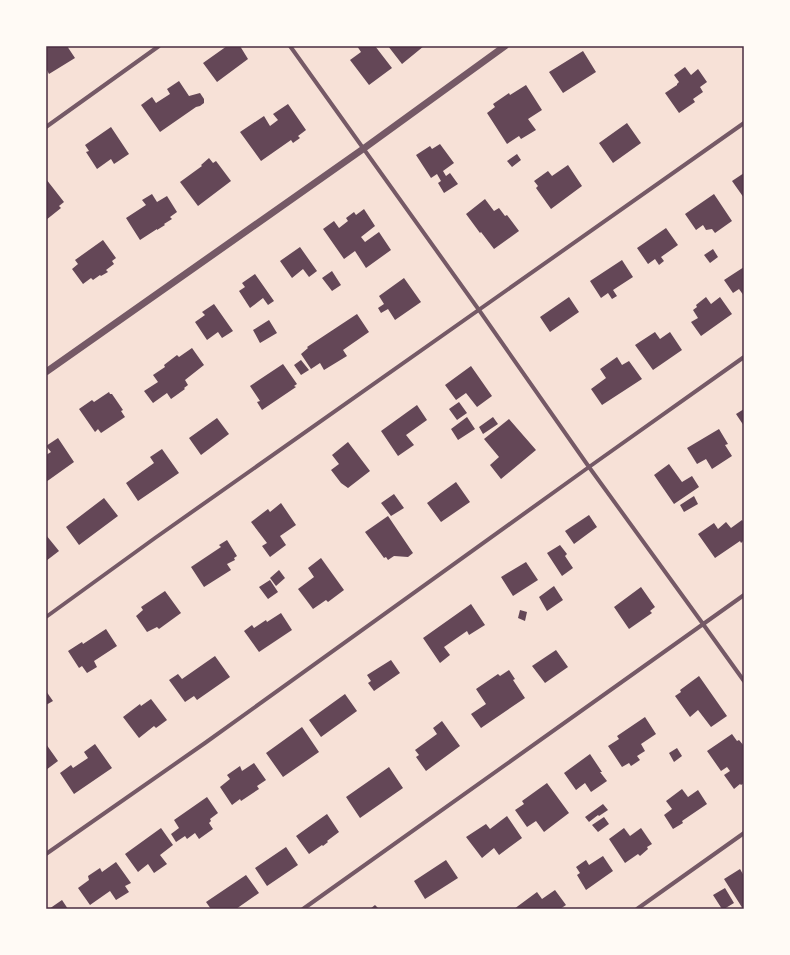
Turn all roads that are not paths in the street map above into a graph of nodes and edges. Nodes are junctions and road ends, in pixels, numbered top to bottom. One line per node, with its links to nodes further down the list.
1 (158, 46): 5 (street)
2 (290, 46): 6 (street)
3 (505, 46): 6 (street)
4 (744, 123): 7 (street)
5 (46, 127)
6 (363, 149): 7 (street); 9 (street)
7 (479, 310): 10 (street); 12 (street)
8 (744, 357): 10 (street)
9 (46, 372)
10 (589, 467): 13 (street); 16 (street)
11 (744, 595): 13 (street)
12 (46, 617)
13 (703, 624): 14 (street); 17 (street)
14 (744, 681)
15 (744, 833): 18 (street)
16 (46, 854)
17 (303, 909)
18 (637, 909)

